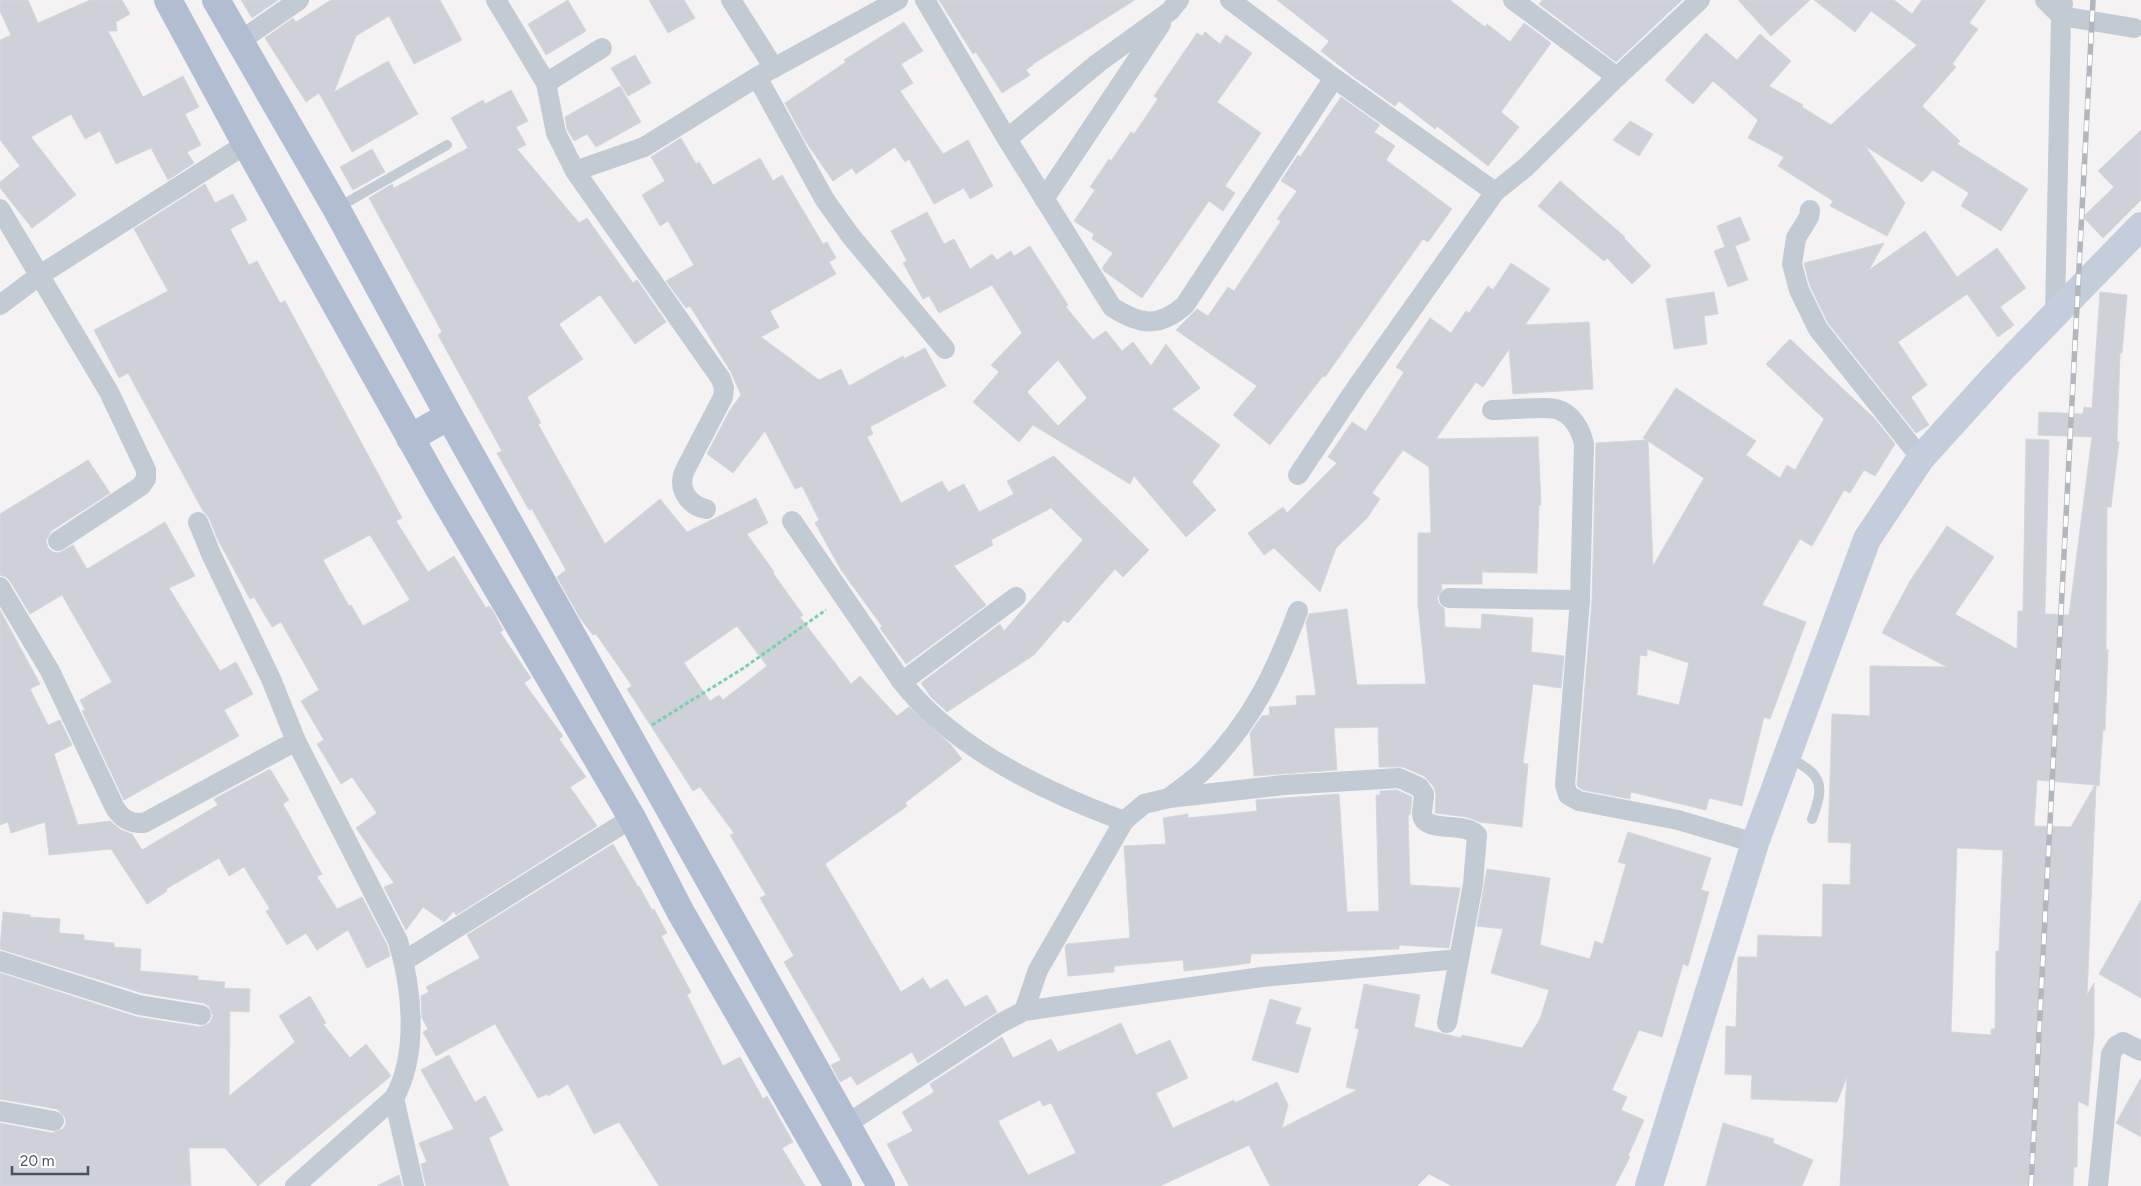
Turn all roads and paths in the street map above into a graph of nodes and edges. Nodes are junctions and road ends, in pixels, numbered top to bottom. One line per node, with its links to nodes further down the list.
1 (168, 0): 22 (main road)
2 (216, 0): 15 (main road)
3 (299, 0): 15 (street)
4 (496, 0): 20 (street)
5 (731, 0): 17 (street)
6 (898, 0): 17 (street)
7 (925, 0): 21 (street)
8 (1230, 0): 19 (street)
9 (1513, 0): 18 (street)
10 (1700, 0): 18 (street)
11 (2045, 0): 13 (street)
12 (1174, 6): 21 (street); 26 (street)
13 (2062, 8): 14 (street); 33 (street)
14 (2134, 28)
15 (240, 41): 27 (main road)
16 (602, 48): 20 (street)
17 (765, 73): 24 (street); 34 (street)
18 (1617, 76): 25 (street)
19 (1334, 78): 25 (street); 26 (street)
20 (546, 83): 24 (street)
21 (1007, 139): 26 (street)
22 (246, 144): 31 (street); 37 (main road)
23 (447, 145): 27 (lane)
24 (575, 171): 40 (street)
25 (1495, 192): 39 (street)
26 (1044, 198)
27 (336, 208): 36 (main road)
28 (0, 209): 31 (street)
29 (1810, 210): 38 (street)
30 (2141, 226): 33 (street)
31 (40, 275): 32 (street); 43 (street)
32 (0, 304)
33 (2055, 315): 38 (street)
34 (945, 349)
35 (1492, 410): 48 (street)
36 (448, 416): 37 (main road); 51 (main road)
37 (410, 438): 55 (main road)
38 (1921, 458): 53 (street)
39 (1298, 475)
40 (706, 509)
41 (792, 521): 45 (street)
42 (198, 522): 52 (street)
43 (58, 541)
44 (2, 594): 52 (street)
45 (845, 597): 50 (street); 51 (path)
46 (1016, 597): 50 (street)
47 (1449, 598): 48 (street)
48 (1580, 600): 58 (street)
49 (1298, 611): 54 (street)
50 (902, 682): 57 (street)
51 (631, 739): 59 (main road)
52 (296, 741): 63 (street)
53 (1787, 756): 56 (lane); 58 (street)
54 (1168, 798): 57 (street); 61 (street)
55 (632, 818): 60 (main road); 63 (street)
56 (1812, 819)
57 (1124, 821): 64 (street)
58 (1755, 843): 76 (street)
59 (716, 892): 60 (main road); 71 (main road)
60 (680, 911): 74 (main road)
61 (1459, 959): 64 (street); 66 (street)
62 (0, 960): 65 (street)
63 (404, 961): 68 (street)
64 (1024, 1011): 71 (street)
65 (201, 1015)
66 (1447, 1023)
67 (2141, 1051): 77 (street)
68 (394, 1098): 72 (street); 73 (street)
69 (0, 1111): 70 (street)
70 (54, 1121)
71 (847, 1124): 75 (main road)
72 (295, 1186)
73 (414, 1186)
74 (838, 1186)
75 (881, 1186)
76 (1649, 1186)
77 (2098, 1186)

